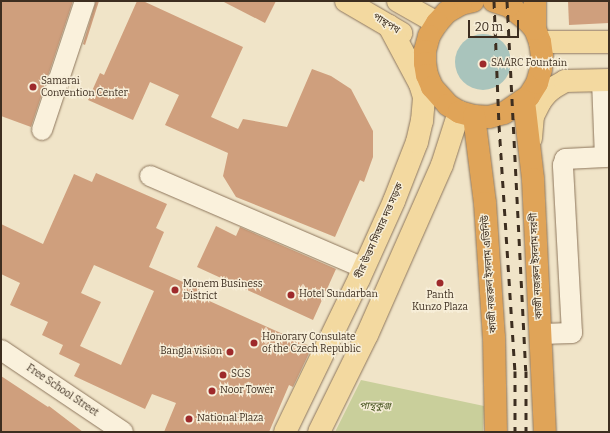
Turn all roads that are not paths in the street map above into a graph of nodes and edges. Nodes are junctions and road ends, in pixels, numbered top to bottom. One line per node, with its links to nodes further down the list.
1 (85, 1): 15 (street)
2 (346, 1): 8 (main road, পান্থপথ)
3 (398, 1): 7 (main road)
4 (473, 1): 7 (highway)
5 (494, 1): 6 (highway)
6 (531, 18): 9 (main road); 11 (highway)
7 (437, 22): 10 (highway)
8 (389, 26): 10 (main road, পান্থপথ); 19 (main road, বীর উত্তম সিআর দত্ত সড়ক)
9 (609, 42)
10 (425, 51): 14 (highway)
11 (541, 69): 12 (main road); 13 (highway)
12 (607, 77): 16 (main road); 17 (street)
13 (524, 101): 14 (highway); 16 (highway, কাজী নজরুল ইসলাম সরণী)
14 (466, 114): 20 (main road); 28 (highway, কাজী নজরুল ইসলাম এভিনিউ)
15 (42, 130)
16 (530, 145): 23 (highway, কাজী নজরুল ইসলাম সরণী)
17 (607, 156): 23 (street)
18 (150, 176): 19 (street)
19 (361, 274): 20 (main road); 21 (main road, বীর উত্তম সিআর দত্ত সড়ক)
20 (386, 290): 22 (main road)
21 (338, 322): 22 (main road); 26 (main road, বীর উত্তম সিআর দত্ত সড়ক)
22 (367, 334): 27 (main road)
23 (541, 334): 29 (highway, কাজী নজরুল ইসলাম সরণী)
24 (1, 350): 25 (street, Free School Street)
25 (123, 432)
26 (285, 432)
27 (319, 432)
28 (496, 432)
29 (545, 432)

